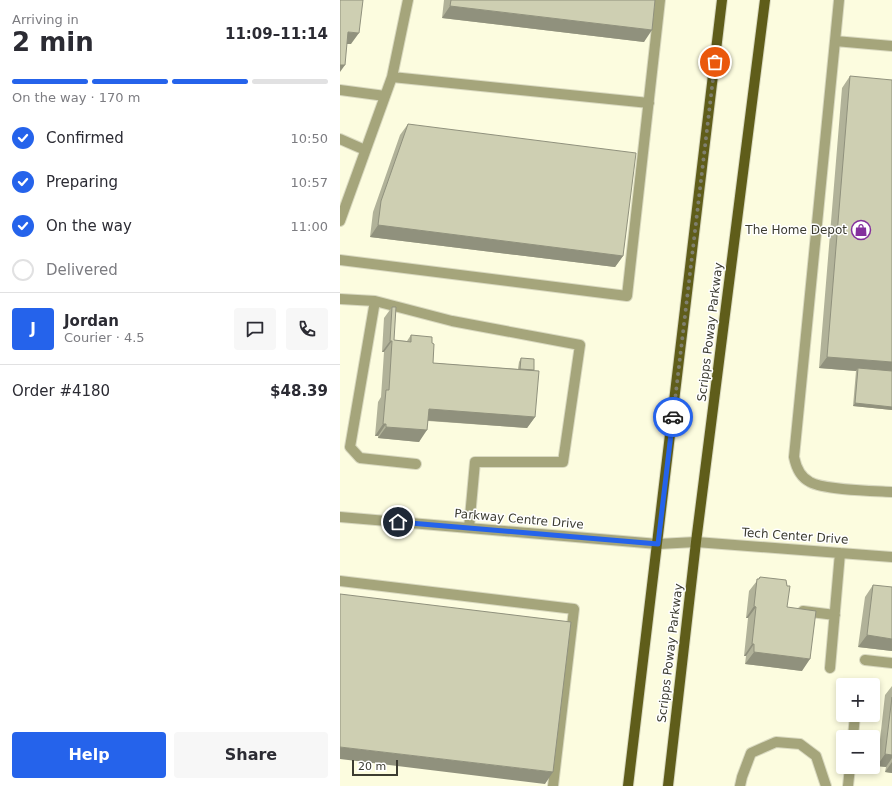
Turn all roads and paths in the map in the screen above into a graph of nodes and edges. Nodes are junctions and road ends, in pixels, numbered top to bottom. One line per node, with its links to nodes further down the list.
1 (408, 0): 8 (street)
2 (660, 0): 11 (street)
3 (722, 0): 23 (main road)
4 (765, 0): 22 (main road, Scripps Poway Parkway)
5 (839, 0): 6 (street)
6 (835, 41): 7 (street); 19 (street)
7 (892, 46)
8 (392, 77): 10 (street); 11 (street)
9 (340, 90): 10 (street)
10 (385, 96): 13 (street)
11 (649, 103): 15 (street)
12 (340, 139): 13 (street)
13 (365, 150): 14 (street)
14 (340, 220)
15 (340, 260)
16 (340, 299): 17 (street)
17 (375, 301): 18 (street); 21 (street)
18 (416, 464)
19 (892, 492)
20 (340, 517): 21 (street, Parkway Centre Drive)
21 (469, 528): 23 (street, Parkway Centre Drive)
22 (696, 542): 23 (street, Parkway Centre Drive); 24 (street, Tech Center Drive); 35 (main road, Scripps Poway Parkway)
23 (658, 544): 34 (main road)
24 (840, 553): 25 (street, Tech Center Drive); 28 (street)
25 (892, 557)
26 (340, 581): 33 (street)
27 (793, 610): 28 (street)
28 (835, 615): 31 (street)
29 (865, 660): 30 (street)
30 (892, 663)
31 (830, 668)
32 (849, 774): 38 (street)
33 (553, 786)
34 (628, 786)
35 (668, 786)
36 (740, 786): 37 (street)
37 (826, 786)
38 (848, 786)

